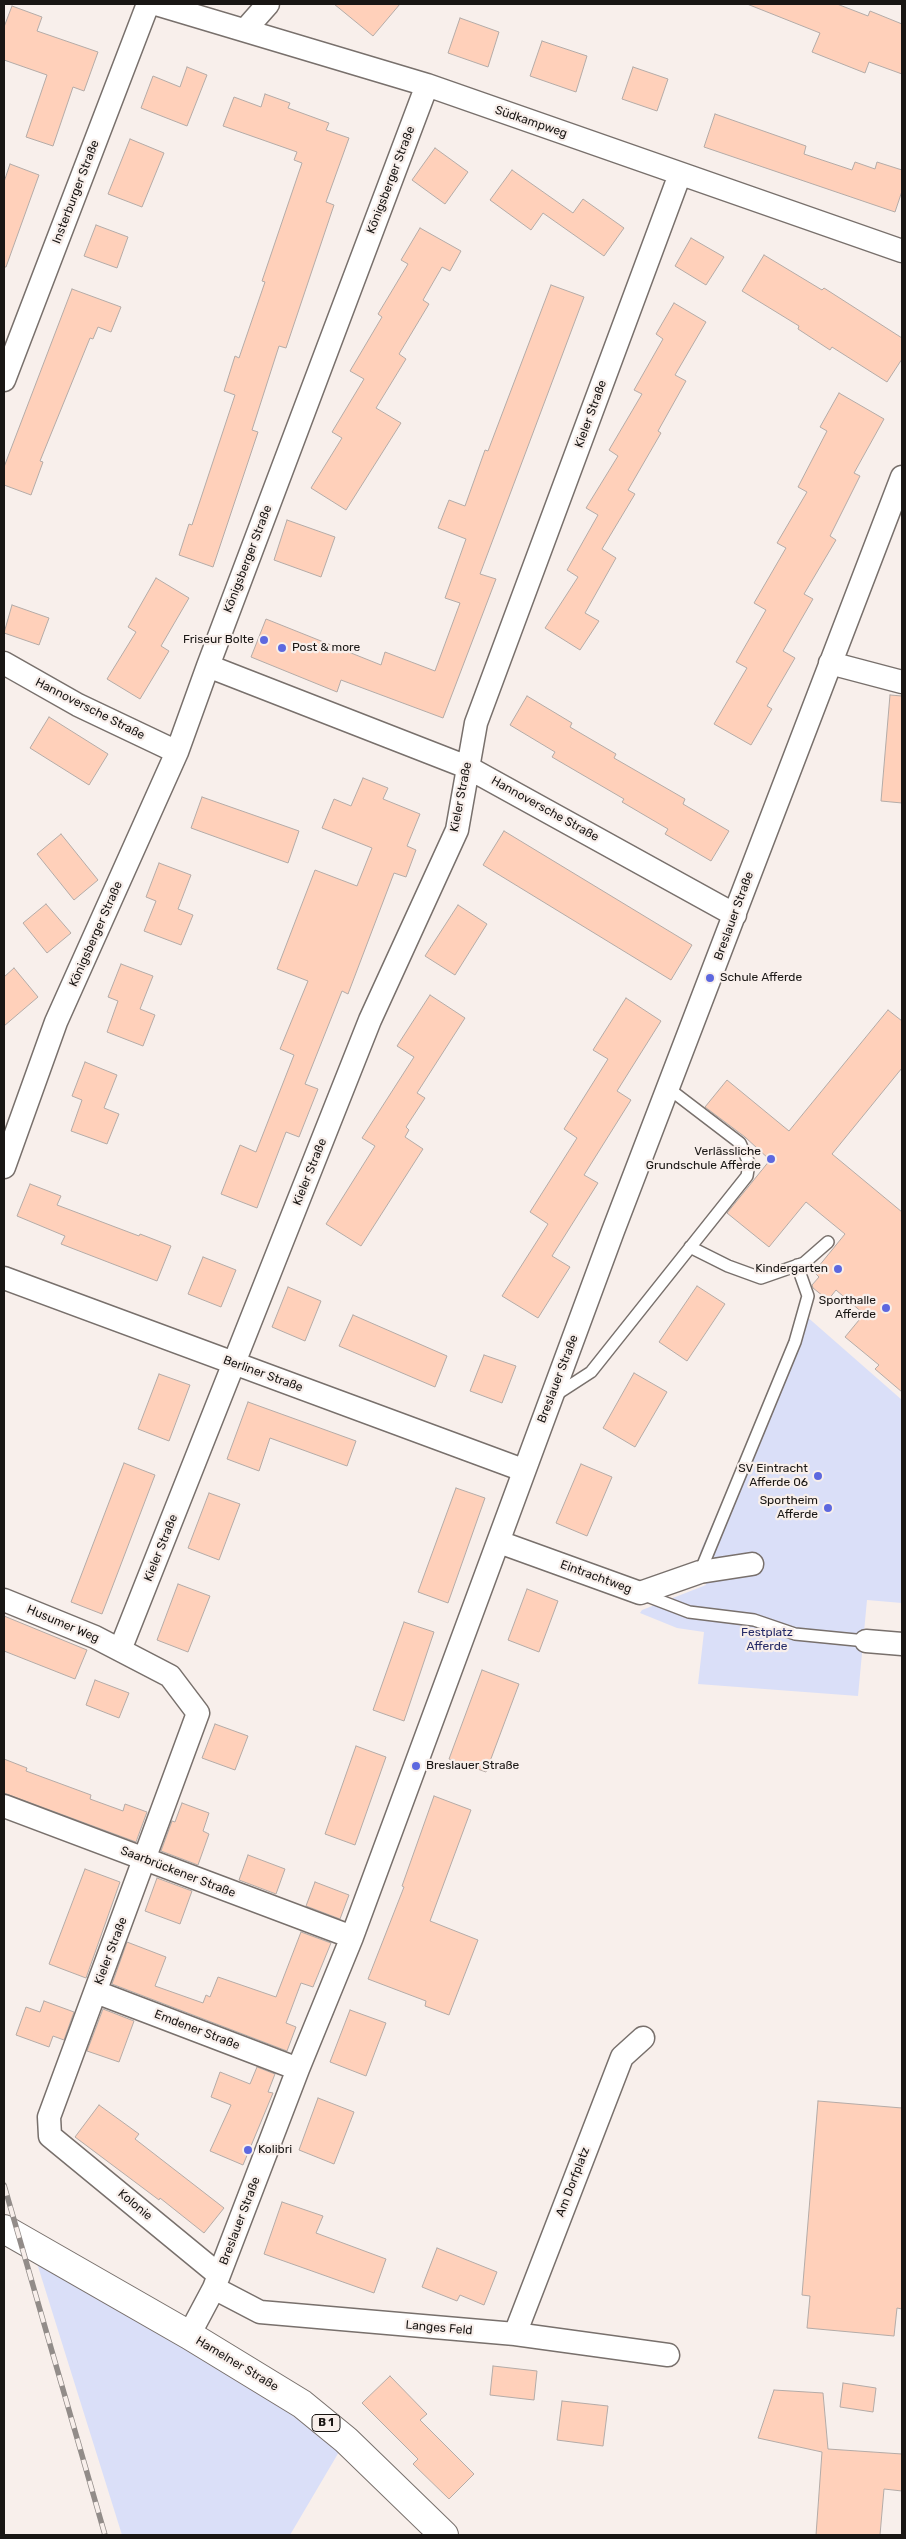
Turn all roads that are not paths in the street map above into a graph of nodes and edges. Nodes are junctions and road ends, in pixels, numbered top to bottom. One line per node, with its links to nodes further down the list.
1 (148, 4): 8 (street, Insterburger Straße)
2 (156, 4): 4 (street, Südkampweg)
3 (268, 4): 4 (street)
4 (245, 30): 5 (street, Südkampweg)
5 (427, 85): 6 (street, Südkampweg); 12 (street, Königsberger Straße)
6 (680, 174): 7 (street, Südkampweg); 15 (street, Kieler Straße)
7 (902, 251)
8 (4, 380)
9 (902, 477): 11 (street, Breslauer Straße)
10 (4, 663): 14 (street, Hannoversche Straße)
11 (830, 663): 13 (street); 16 (street, Breslauer Straße)
12 (208, 666): 14 (street, Königsberger Straße); 15 (street, Hannoversche Straße)
13 (902, 682)
14 (177, 752): 18 (street, Königsberger Straße)
15 (467, 767): 16 (street, Hannoversche Straße); 23 (street, Kieler Straße)
16 (735, 915): 17 (street, Breslauer Straße)
17 (668, 1088): 20 (lane); 24 (street, Breslauer Straße)
18 (4, 1167)
19 (828, 1242): 21 (lane)
20 (690, 1247): 21 (lane); 24 (lane)
21 (798, 1265): 28 (lane)
22 (4, 1278): 23 (street, Berliner Straße)
23 (235, 1364): 25 (street, Berliner Straße); 33 (street, Kieler Straße)
24 (551, 1398): 25 (street, Breslauer Straße)
25 (523, 1470): 26 (street, Breslauer Straße)
26 (499, 1542): 29 (street, Eintrachtweg); 36 (street, Breslauer Straße)
27 (752, 1564): 28 (street, Eintrachtweg)
28 (700, 1572): 29 (street, Eintrachtweg)
29 (640, 1593): 31 (lane)
30 (4, 1600): 33 (street, Husumer Weg)
31 (866, 1640): 32 (street)
32 (902, 1644)
33 (120, 1650): 35 (street, Kieler Straße)
34 (4, 1806): 35 (street, Saarbrückener Straße)
35 (145, 1860): 36 (street, Saarbrückener Straße); 37 (street, Kieler Straße)
36 (352, 1937): 39 (street, Breslauer Straße)
37 (96, 1992): 39 (street, Emdener Straße); 40 (street, Kieler Straße)
38 (644, 2038): 43 (street, Am Dorfplatz)
39 (298, 2069): 42 (street, Breslauer Straße)
40 (50, 2136): 42 (street, Kolonie)
41 (4, 2229): 44 (main road, Hamelner Straße / B 1)
42 (217, 2282): 43 (street, Langes Feld); 44 (street, Breslauer Straße)
43 (515, 2334): 45 (street, Langes Feld)
44 (189, 2335): 46 (main road, Hamelner Straße / B 1)
45 (668, 2355)
46 (444, 2535)

